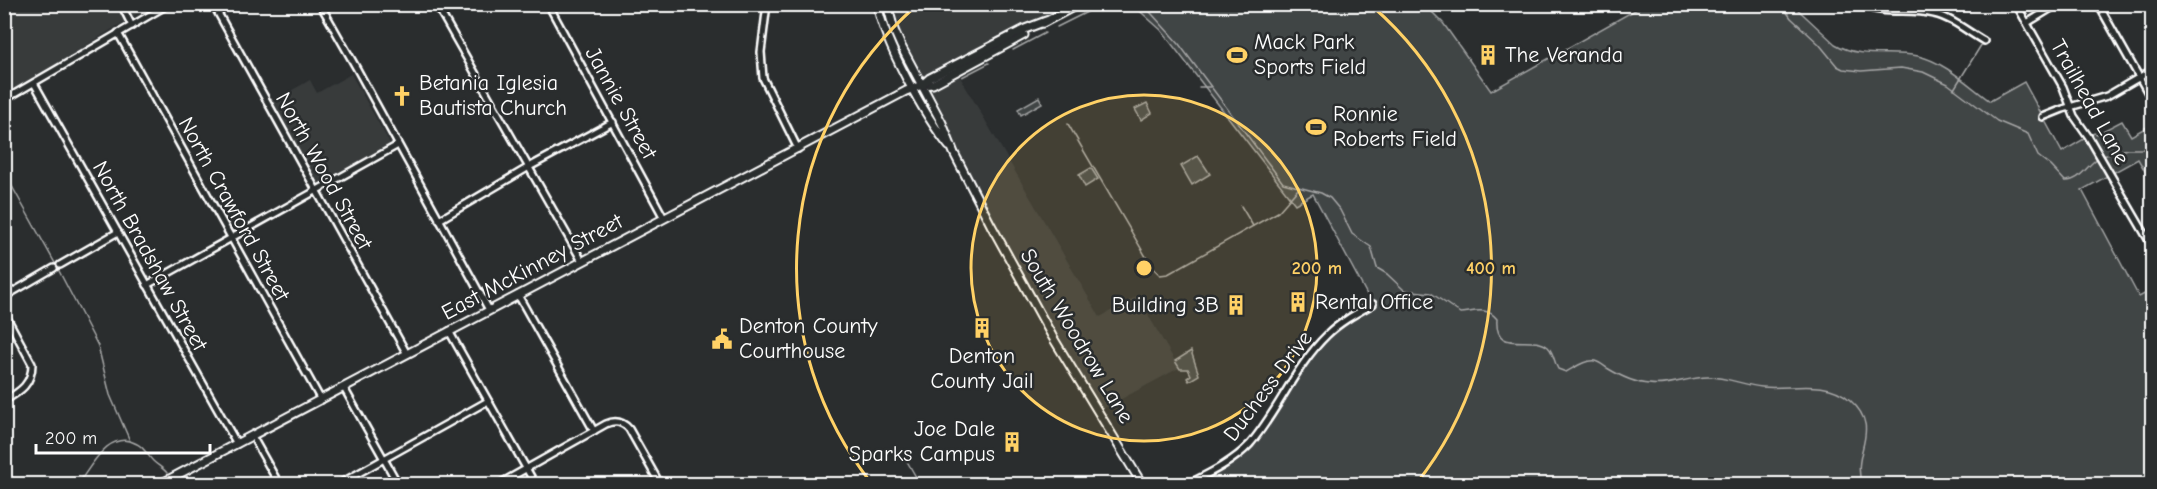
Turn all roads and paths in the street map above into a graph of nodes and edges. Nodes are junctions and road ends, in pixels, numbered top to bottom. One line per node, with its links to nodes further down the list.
1 (121, 4): 18 (street)
2 (169, 4): 18 (street)
3 (213, 4): 35 (street, North Wood Street)
4 (320, 4): 31 (street)
5 (436, 4): 34 (street)
6 (548, 4): 30 (street, Jannie Street)
7 (766, 4): 32 (street)
8 (878, 4): 25 (main road)
9 (887, 4): 24 (main road)
10 (1078, 4): 24 (main road, East McKinney Street)
11 (1860, 4): 16 (street)
12 (1926, 4): 16 (street)
13 (2016, 4): 17 (street, Trailhead Lane)
14 (2058, 4): 17 (street)
15 (2098, 4): 22 (street)
16 (1925, 12): 20 (street)
17 (2026, 23): 28 (street, Trailhead Lane)
18 (132, 26): 19 (street)
19 (118, 33): 23 (street); 39 (street, North Crawford Street)
20 (1984, 41)
21 (2152, 70): 22 (street)
22 (2140, 77): 27 (street); 28 (street)
23 (34, 83): 26 (street); 38 (street, North Bradshaw Street)
24 (922, 85): 25 (main road, East McKinney Street); 33 (main road)
25 (914, 88): 32 (main road, East McKinney Street); 33 (main road)
26 (4, 100)
27 (2152, 100)
28 (2070, 107): 29 (street); 40 (street, Trailhead Lane)
29 (2043, 117)
30 (613, 122): 34 (street); 36 (street, Jannie Street)
31 (398, 146): 35 (street); 37 (street)
32 (798, 149): 36 (main road, East McKinney Street)
33 (954, 153): 66 (main road, South Woodrow Lane)
34 (529, 167): 37 (street); 41 (street)
35 (316, 191): 39 (street); 49 (street, North Wood Street)
36 (664, 218): 41 (main road, East McKinney Street)
37 (439, 220): 46 (street)
38 (118, 232): 42 (street, North Bradshaw Street); 44 (street)
39 (232, 238): 42 (street); 51 (street, North Crawford Street)
40 (2152, 246)
41 (582, 261): 43 (main road, East McKinney Street)
42 (147, 285): 56 (street, North Bradshaw Street)
43 (518, 295): 46 (main road, East McKinney Street); 54 (street)
44 (4, 297)
45 (1373, 304): 67 (street, Duchess Drive)
46 (489, 310): 48 (main road, East McKinney Street)
47 (4, 312): 52 (street)
48 (449, 332): 49 (main road, East McKinney Street); 53 (street)
49 (407, 354): 50 (main road, East McKinney Street)
50 (344, 388): 51 (main road, East McKinney Street); 57 (street)
51 (321, 400): 55 (main road, East McKinney Street)
52 (4, 401)
53 (488, 401): 57 (street); 58 (street)
54 (594, 431): 58 (street); 65 (street)
55 (252, 436): 56 (main road, East McKinney Street); 60 (street)
56 (237, 444): 59 (main road, East McKinney Street)
57 (384, 459): 61 (street); 62 (street)
58 (526, 469): 63 (street); 64 (street)
59 (160, 484)
60 (279, 484)
61 (339, 484)
62 (398, 484)
63 (499, 484)
64 (535, 484)
65 (660, 484)
66 (1142, 484)
67 (1188, 484)

